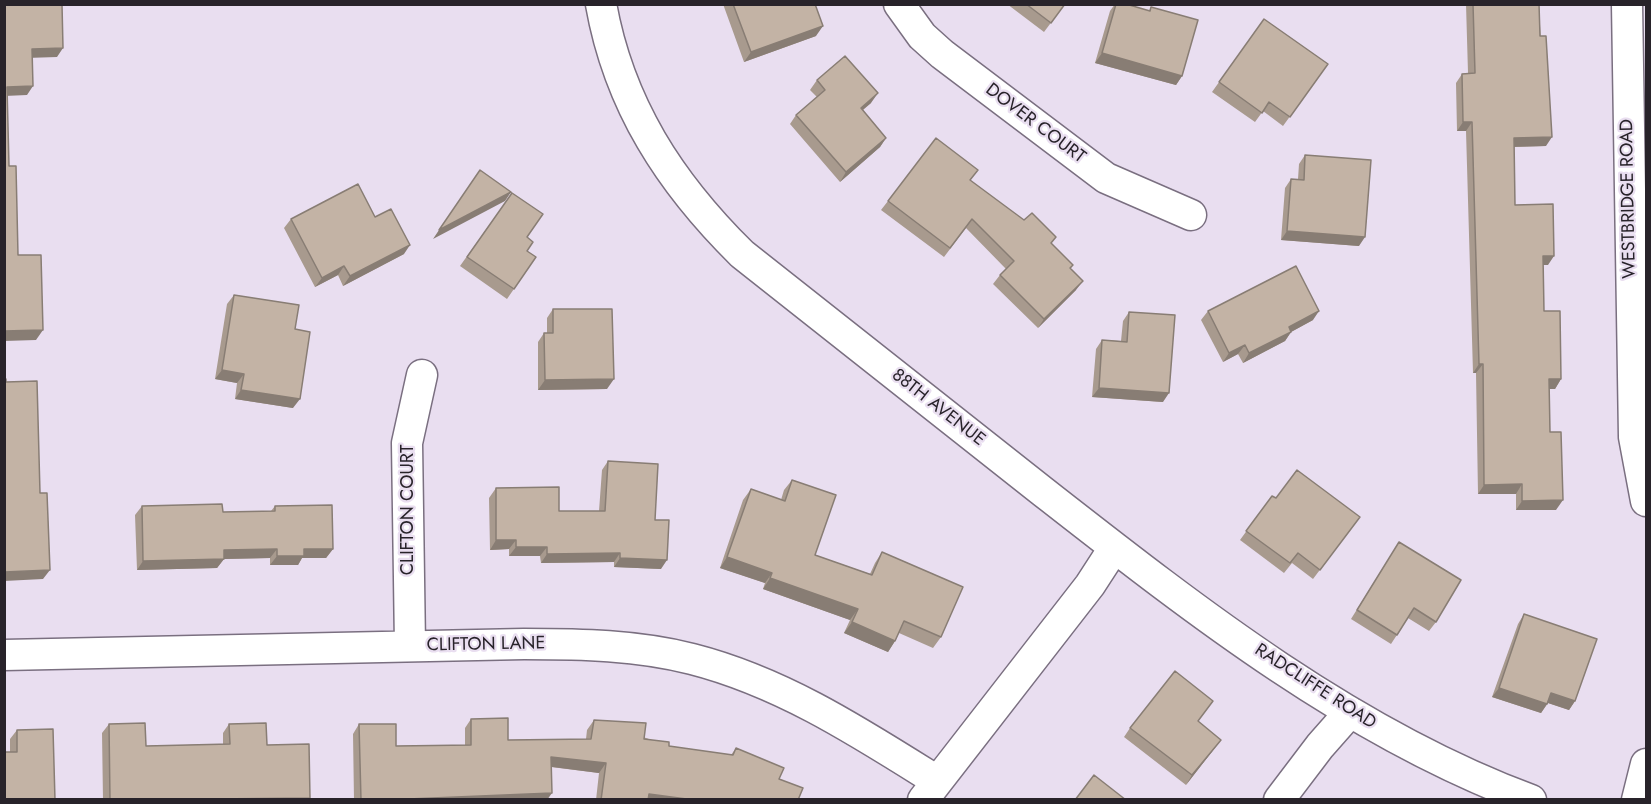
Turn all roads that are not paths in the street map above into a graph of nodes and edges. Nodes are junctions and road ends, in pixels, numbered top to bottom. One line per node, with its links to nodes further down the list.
1 (601, 4): 7 (street, 88TH AVENUE)
2 (899, 4): 4 (street, DOVER COURT)
3 (1627, 4): 6 (street, WESTBRIDGE ROAD)
4 (1191, 215)
5 (422, 375): 8 (street, CLIFTON COURT)
6 (1647, 501)
7 (1114, 548): 10 (street, RADCLIFFE ROAD); 12 (street)
8 (410, 646): 9 (street, CLIFTON LANE); 12 (street, CLIFTON LANE)
9 (4, 655)
10 (1350, 712): 13 (street); 14 (street, RADCLIFFE ROAD)
11 (1647, 764): 15 (street)
12 (930, 790)
13 (1279, 800)
14 (1531, 800)
15 (1638, 800)

